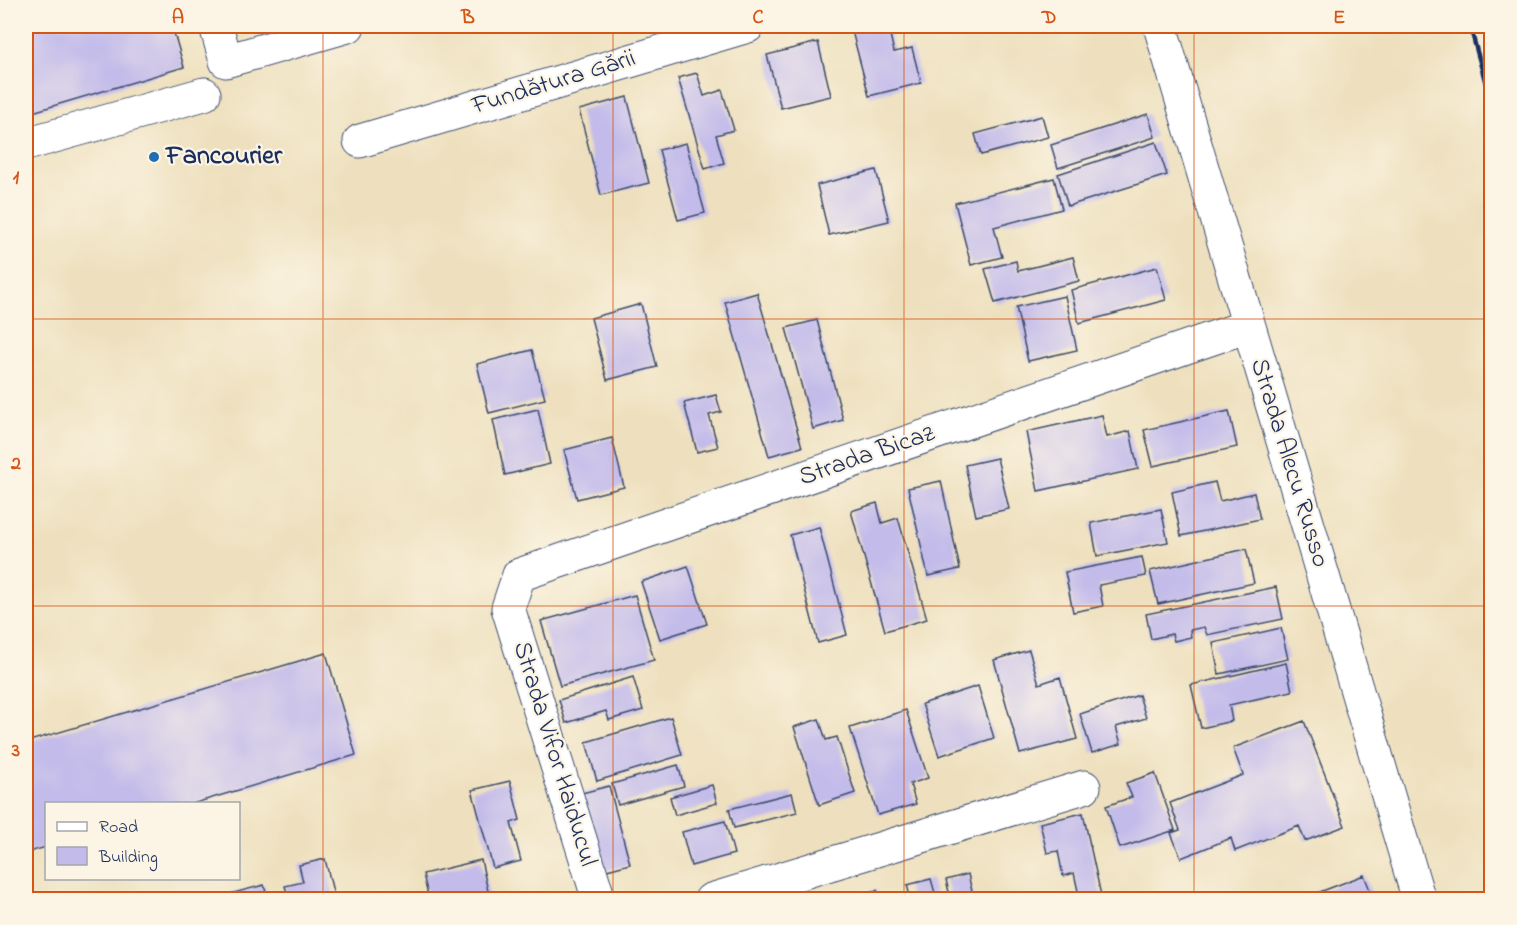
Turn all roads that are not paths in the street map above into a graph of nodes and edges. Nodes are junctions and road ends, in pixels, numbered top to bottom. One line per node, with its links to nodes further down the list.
1 (216, 26): 2 (street)
2 (348, 26)
3 (748, 26): 6 (street, Fundătura Gării)
4 (1160, 26): 8 (street, Strada Alecu Russo)
5 (204, 94): 7 (street)
6 (360, 141)
7 (26, 144)
8 (1248, 326): 9 (street, Strada Bicaz); 13 (street, Strada Alecu Russo)
9 (508, 608): 11 (street, Strada Vifor Haiducul)
10 (1084, 787): 12 (street)
11 (599, 900)
12 (711, 900)
13 (1419, 900)

